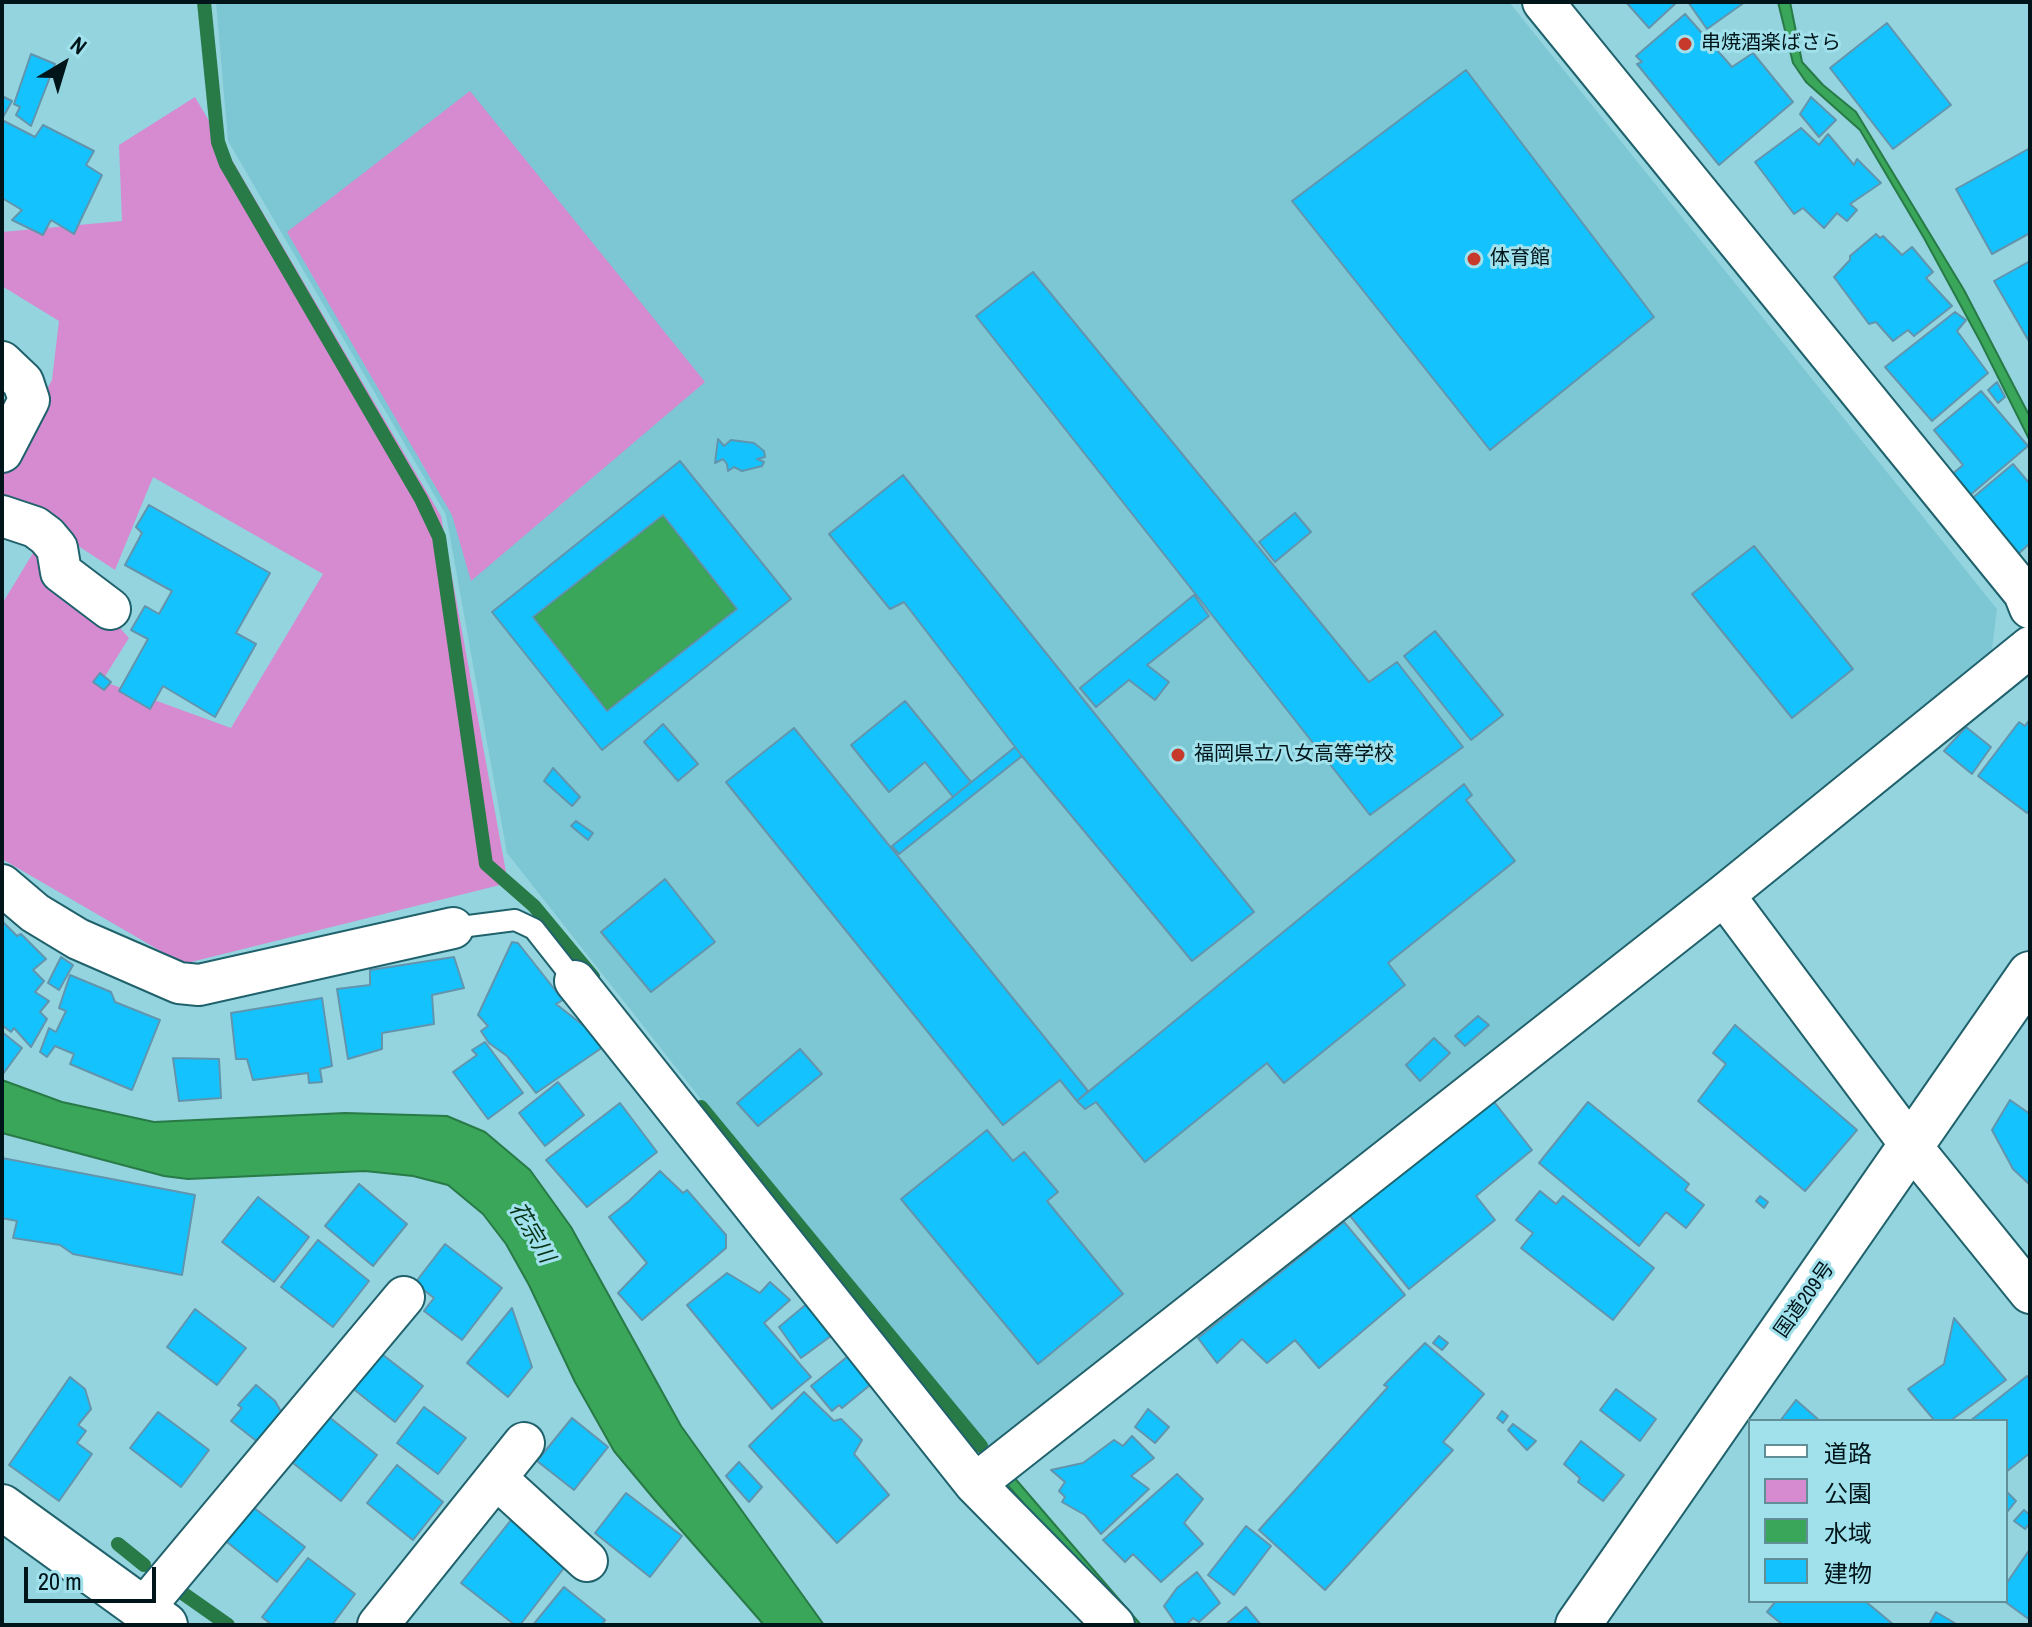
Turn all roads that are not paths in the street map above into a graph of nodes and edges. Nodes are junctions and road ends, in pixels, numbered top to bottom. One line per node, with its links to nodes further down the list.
1 (1543, 2): 5 (street)
2 (2, 362): 3 (street)
3 (2, 452)
4 (2, 516): 6 (street)
5 (2030, 608)
6 (110, 609)
7 (2030, 647): 9 (street)
8 (2, 885): 10 (street)
9 (1724, 895): 13 (street); 18 (street)
10 (453, 928): 12 (lane)
11 (2030, 974): 13 (main road, 国道209号)
12 (575, 981): 18 (street)
13 (1912, 1147): 14 (street); 24 (main road, 国道209号)
14 (2030, 1293)
15 (404, 1297): 21 (street)
16 (524, 1443): 17 (street)
17 (496, 1478): 20 (street); 22 (street)
18 (975, 1484): 23 (street)
19 (2, 1507): 21 (main road)
20 (587, 1561)
21 (154, 1617)
22 (378, 1625)
23 (1114, 1625)
24 (1578, 1625)

